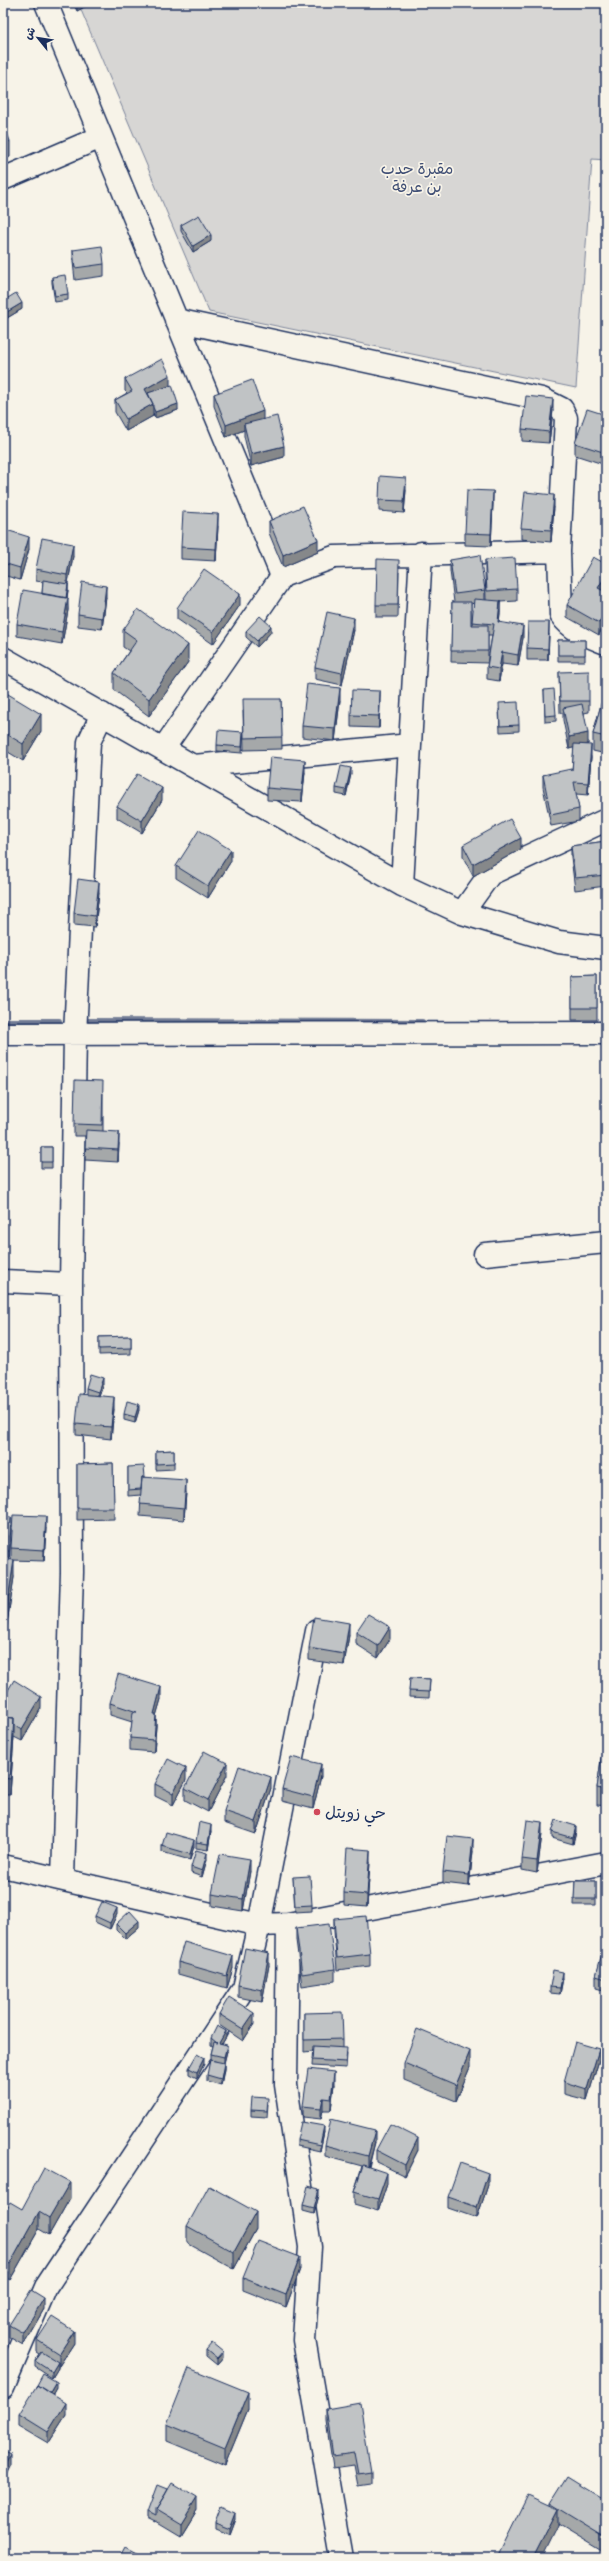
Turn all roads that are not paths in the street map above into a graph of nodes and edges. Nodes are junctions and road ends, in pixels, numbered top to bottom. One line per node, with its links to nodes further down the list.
1 (46, 3): 2 (street)
2 (101, 137): 3 (street); 4 (street)
3 (3, 179)
4 (176, 320): 5 (street); 7 (street)
5 (559, 551): 6 (street); 8 (street)
6 (422, 553): 7 (street); 11 (street)
7 (282, 576): 12 (street)
8 (606, 643)
9 (3, 658): 10 (street)
10 (102, 714): 12 (street); 20 (street)
11 (410, 745): 13 (street); 15 (street)
12 (164, 749): 13 (street)
13 (194, 766): 15 (street)
14 (606, 820): 16 (street)
15 (402, 885): 16 (street)
16 (462, 914): 17 (street)
17 (606, 948)
18 (606, 1033): 20 (street)
19 (3, 1034): 20 (street)
20 (75, 1035): 24 (street)
21 (606, 1242): 22 (street)
22 (485, 1254)
23 (3, 1281): 24 (street)
24 (71, 1284): 28 (street)
25 (317, 1631): 30 (street)
26 (606, 1863): 29 (street)
27 (3, 1866): 28 (street)
28 (63, 1880): 30 (street)
29 (288, 1924): 30 (street); 32 (street)
30 (259, 1925): 31 (street)
31 (3, 2387)
32 (342, 2558)

